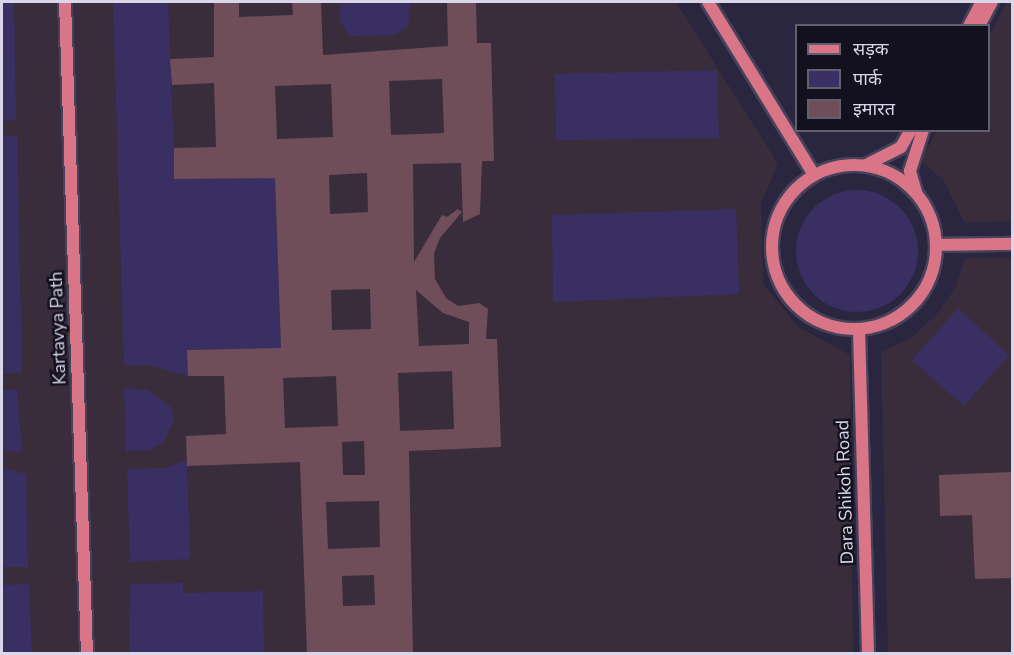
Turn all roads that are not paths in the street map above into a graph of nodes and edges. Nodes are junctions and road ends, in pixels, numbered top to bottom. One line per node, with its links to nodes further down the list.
1 (65, 2): 15 (main road, Kartavya Path)
2 (708, 2): 10 (main road)
3 (982, 2): 5 (main road)
4 (992, 2): 6 (main road)
5 (970, 24)
6 (980, 24)
7 (910, 132): 9 (main road)
8 (922, 132): 11 (main road)
9 (865, 166): 10 (main road); 11 (main road)
10 (814, 175): 14 (main road)
11 (916, 193): 13 (main road)
12 (1012, 244): 13 (main road)
13 (936, 245): 14 (main road)
14 (859, 330): 16 (main road, Dara Shikoh Road)
15 (87, 654)
16 (868, 654)

